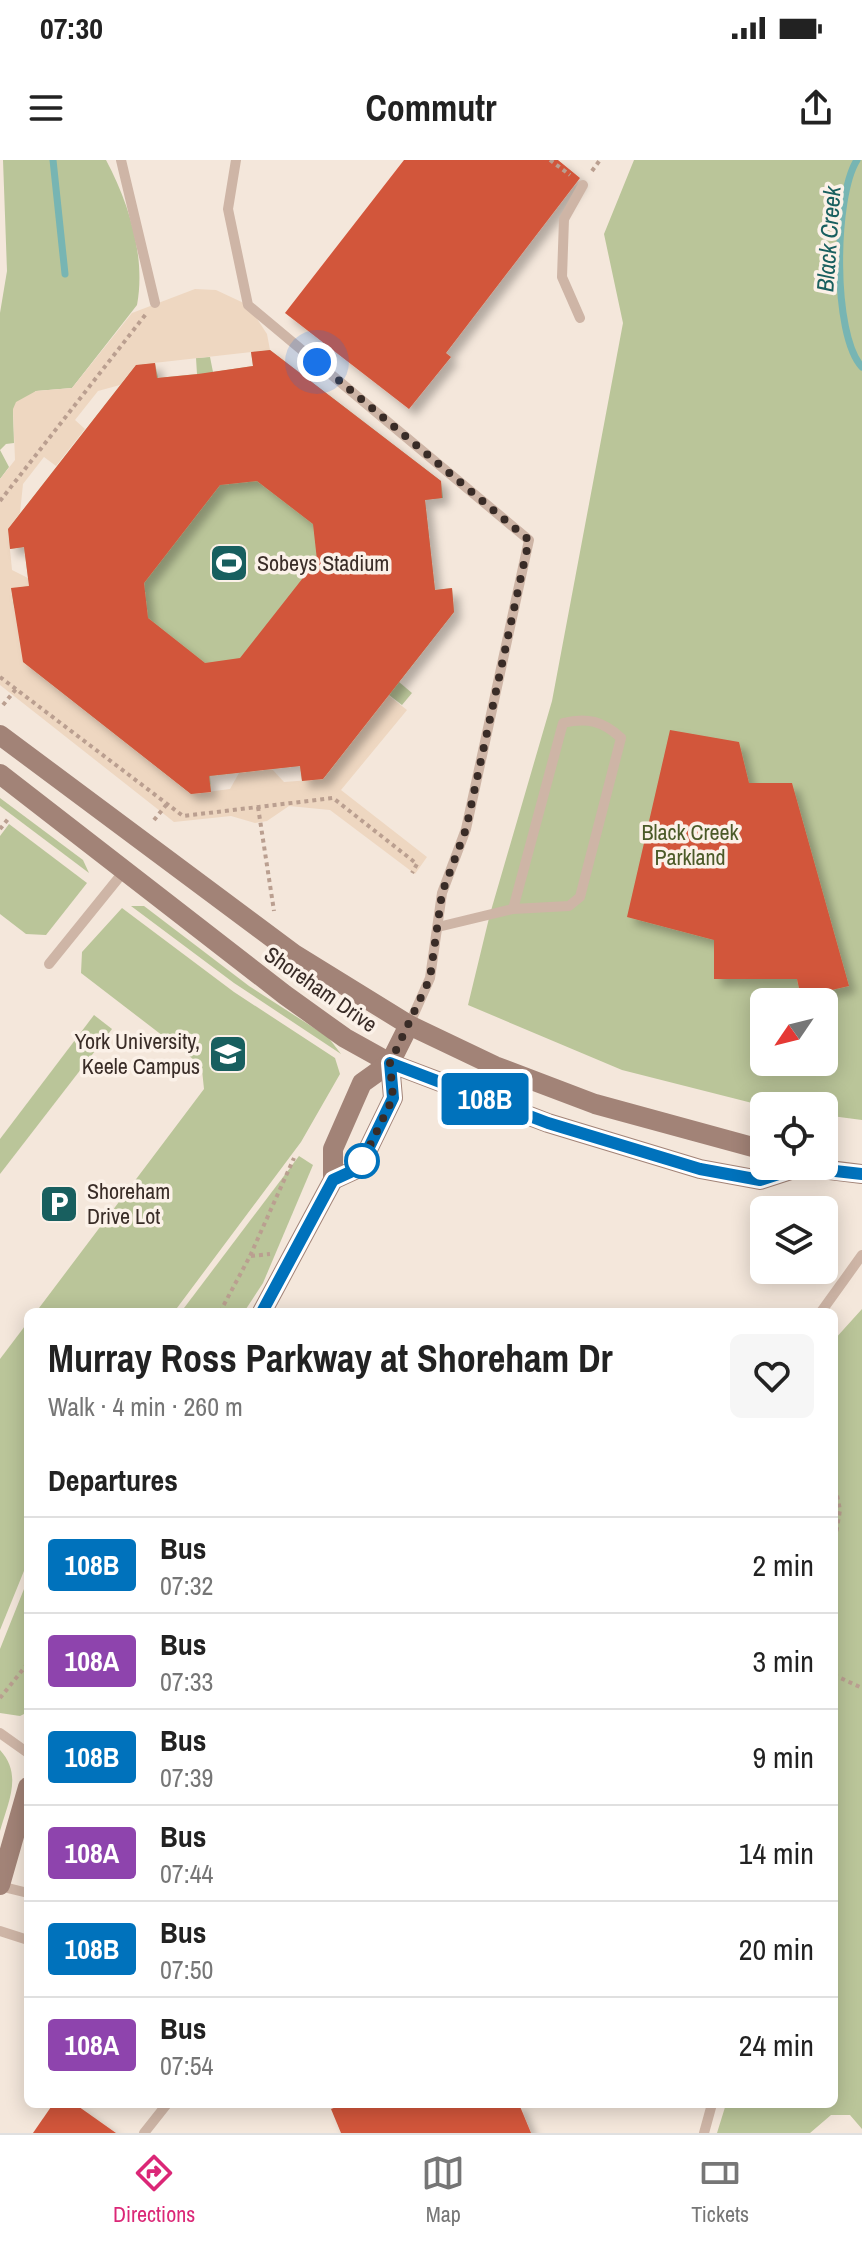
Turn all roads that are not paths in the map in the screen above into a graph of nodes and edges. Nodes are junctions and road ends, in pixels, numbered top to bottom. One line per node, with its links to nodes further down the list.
1 (121, 160): 4 (lane)
2 (236, 160): 10 (lane)
3 (583, 185): 5 (lane)
4 (155, 303)
5 (580, 318)
6 (0, 735): 12 (street, Shoreham Drive)
7 (0, 774): 8 (street, Shoreham Drive)
8 (125, 870): 11 (lane); 13 (street, Shoreham Drive)
9 (513, 909): 9 (lane); 10 (lane)
10 (438, 927): 12 (lane)
11 (49, 964)
12 (409, 1025): 13 (street); 14 (street, Shoreham Drive)
13 (390, 1063): 17 (street, Shoreham Drive); 18 (street); 18 (street)
14 (750, 1146)
15 (838, 1171): 16 (street, Shoreham Drive)
16 (862, 1174)
17 (750, 1178)
18 (333, 1180): 20 (street)
19 (862, 1255): 21 (lane)
20 (264, 1308)
21 (824, 1308)
22 (0, 1733): 23 (lane)
23 (24, 1750)
24 (24, 1801): 25 (street)
25 (0, 1885): 26 (lane)
26 (24, 1892)
27 (0, 1931): 28 (lane)
28 (24, 1939)
29 (164, 2108): 31 (lane)
30 (711, 2108): 32 (lane)
31 (144, 2133)
32 (704, 2133)

